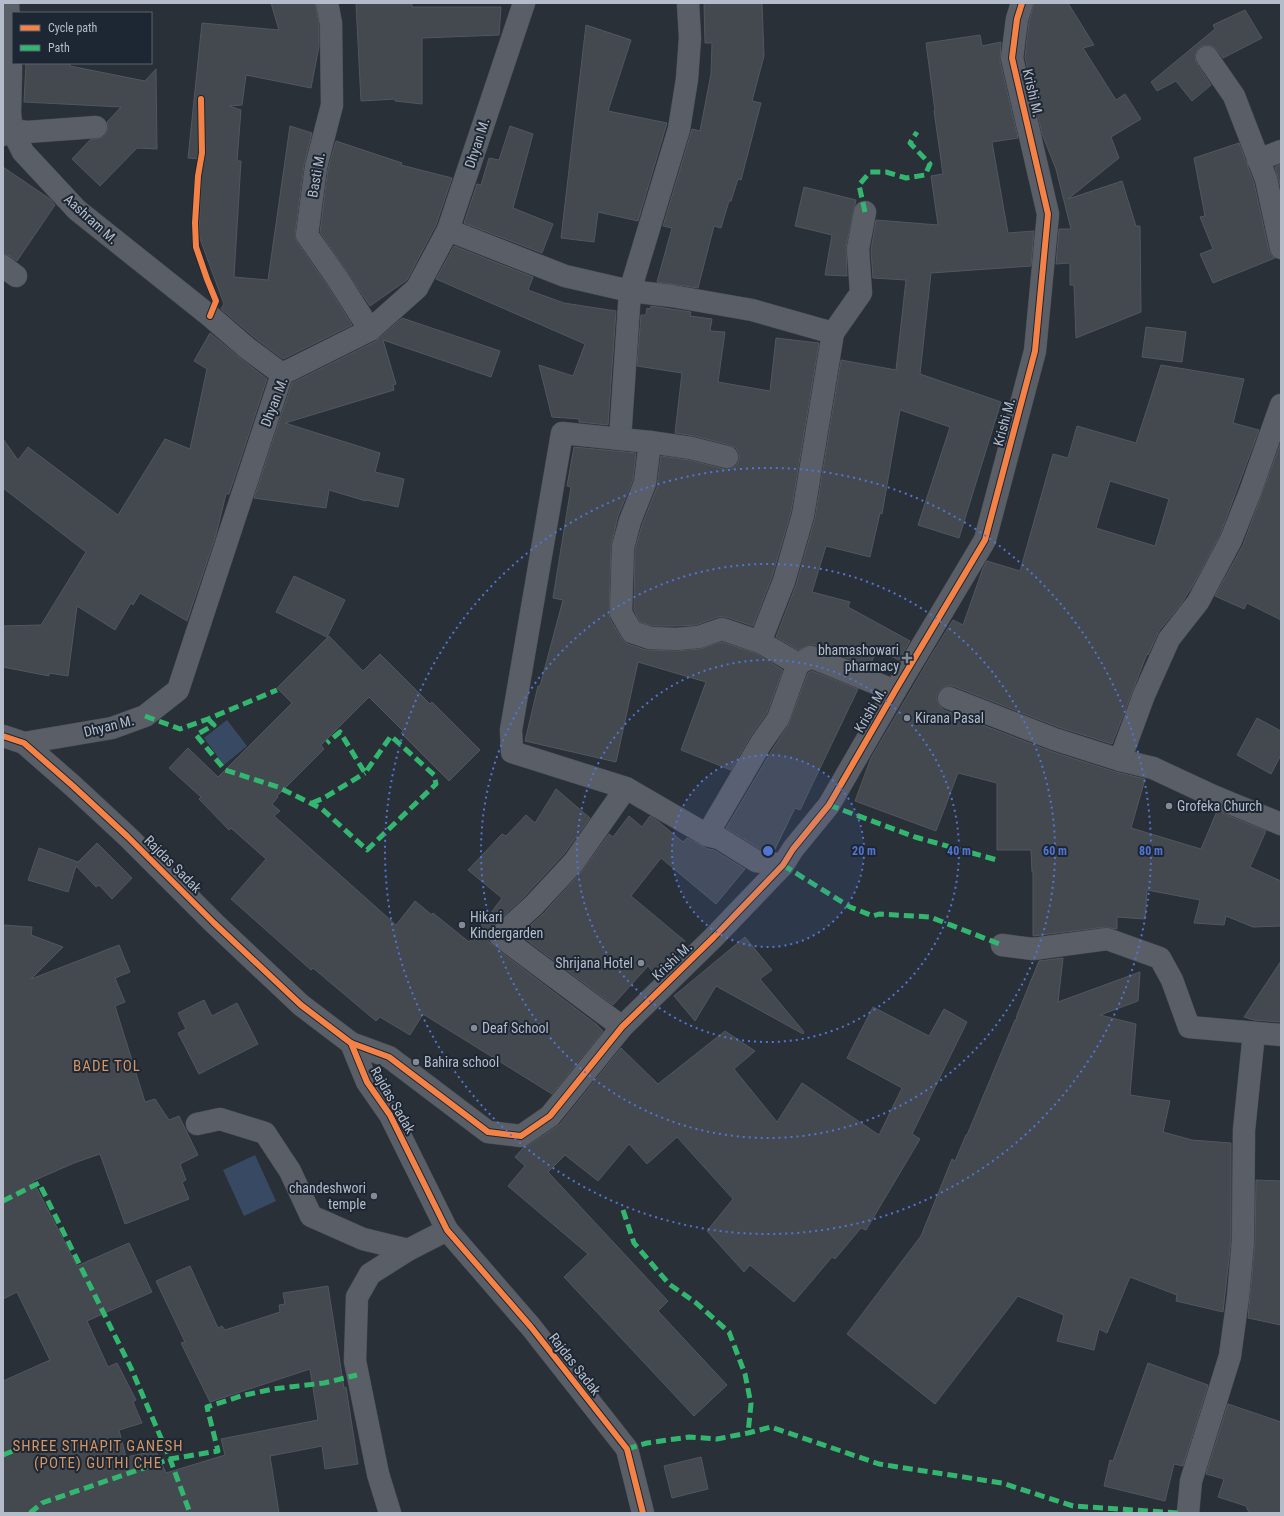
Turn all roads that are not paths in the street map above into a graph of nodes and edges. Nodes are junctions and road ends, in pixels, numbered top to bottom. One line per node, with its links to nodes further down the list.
1 (8, 3): 8 (street, Aashram M.)
2 (327, 3): 15 (street, Basti M.)
3 (524, 3): 12 (street, Dhyan M.)
4 (688, 3): 14 (street)
5 (1022, 3): 24 (street, Krishi M.)
6 (1207, 58): 10 (street)
7 (96, 127): 8 (street)
8 (7, 133): 17 (street, Aashram M.)
9 (1281, 151): 10 (street)
10 (1258, 160): 13 (street)
11 (865, 212): 16 (street)
12 (448, 230): 14 (street); 15 (street, Dhyan M.)
13 (1281, 248)
14 (630, 291): 16 (street); 19 (street)
15 (370, 330): 17 (street, Dhyan M.)
16 (833, 333): 22 (street)
17 (282, 374): 27 (street, Dhyan M.)
18 (1281, 405): 28 (street)
19 (620, 439): 20 (street); 29 (street)
20 (650, 442): 21 (street); 22 (street)
21 (727, 458)
22 (760, 642): 23 (street)
23 (798, 664): 24 (street); 31 (street)
24 (895, 691): 32 (street, Krishi M.)
25 (949, 698): 28 (street)
26 (3, 736): 27 (street, Rajdas Sadak)
27 (24, 743): 37 (street, Rajdas Sadak)
28 (1120, 760): 30 (street)
29 (626, 788): 31 (street); 34 (street)
30 (1281, 824)
31 (707, 835): 32 (street)
32 (782, 865): 34 (street, Krishi M.)
33 (1002, 945): 35 (street)
34 (622, 1027): 37 (street, Krishi M.)
35 (1254, 1033): 36 (street); 43 (street)
36 (1281, 1035)
37 (351, 1043): 39 (street, Rajdas Sadak)
38 (197, 1124): 40 (street)
39 (448, 1230): 40 (street); 42 (street, Rajdas Sadak)
40 (408, 1250): 41 (street)
41 (390, 1513)
42 (643, 1513)
43 (1188, 1513)

